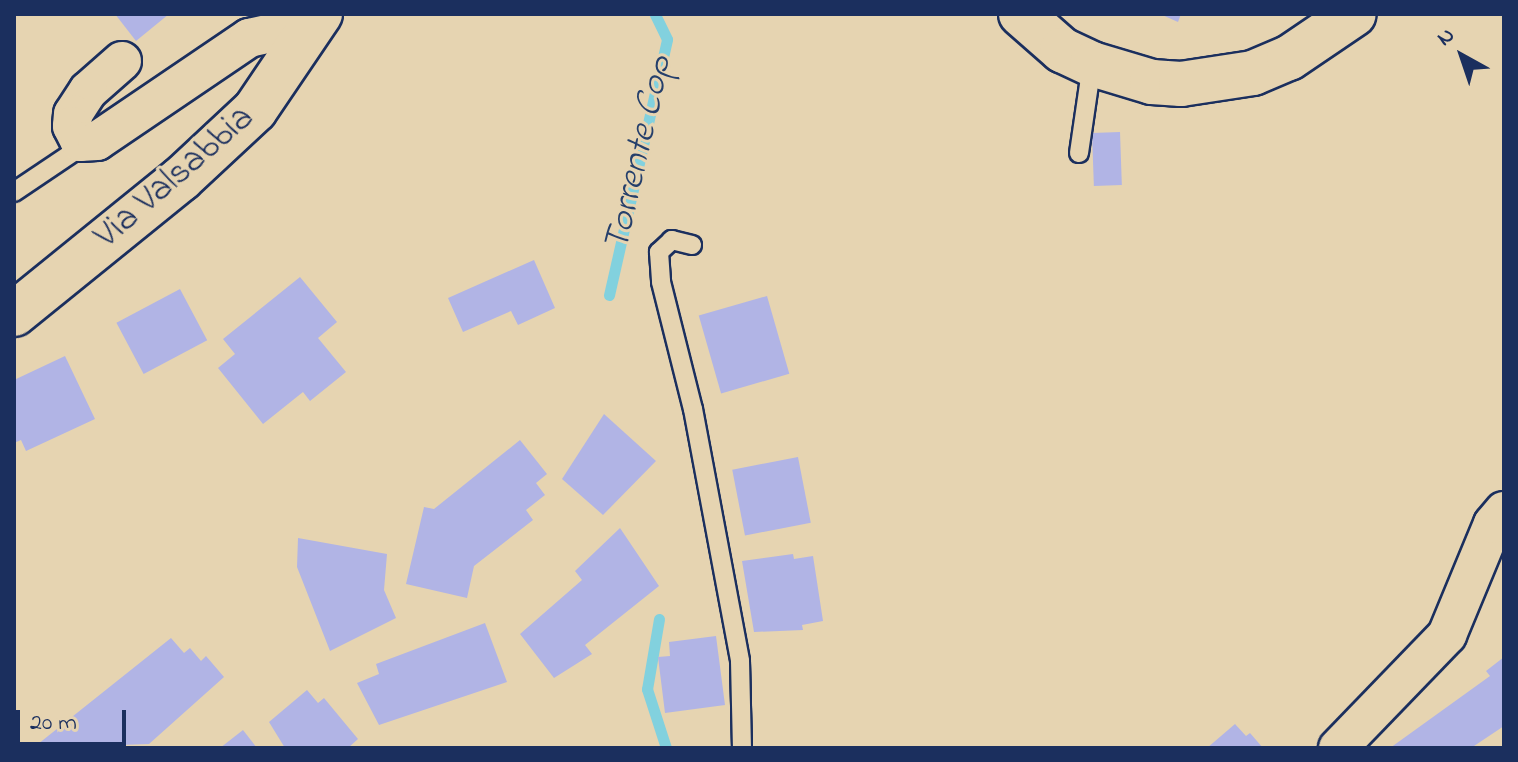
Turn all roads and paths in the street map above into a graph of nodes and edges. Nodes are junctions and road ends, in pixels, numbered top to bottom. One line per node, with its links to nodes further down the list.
1 (1021, 14): 5 (main road)
2 (1354, 14): 5 (main road)
3 (318, 18): 6 (street, Via Valsabbia); 10 (main road, Via Valsabbia)
4 (129, 55): 6 (street)
5 (1092, 64): 7 (lane)
6 (87, 143): 8 (lane)
7 (1079, 153)
8 (14, 192)
9 (692, 245): 12 (lane)
10 (14, 314)
11 (1504, 511): 13 (street)
12 (742, 748)
13 (1338, 748)

